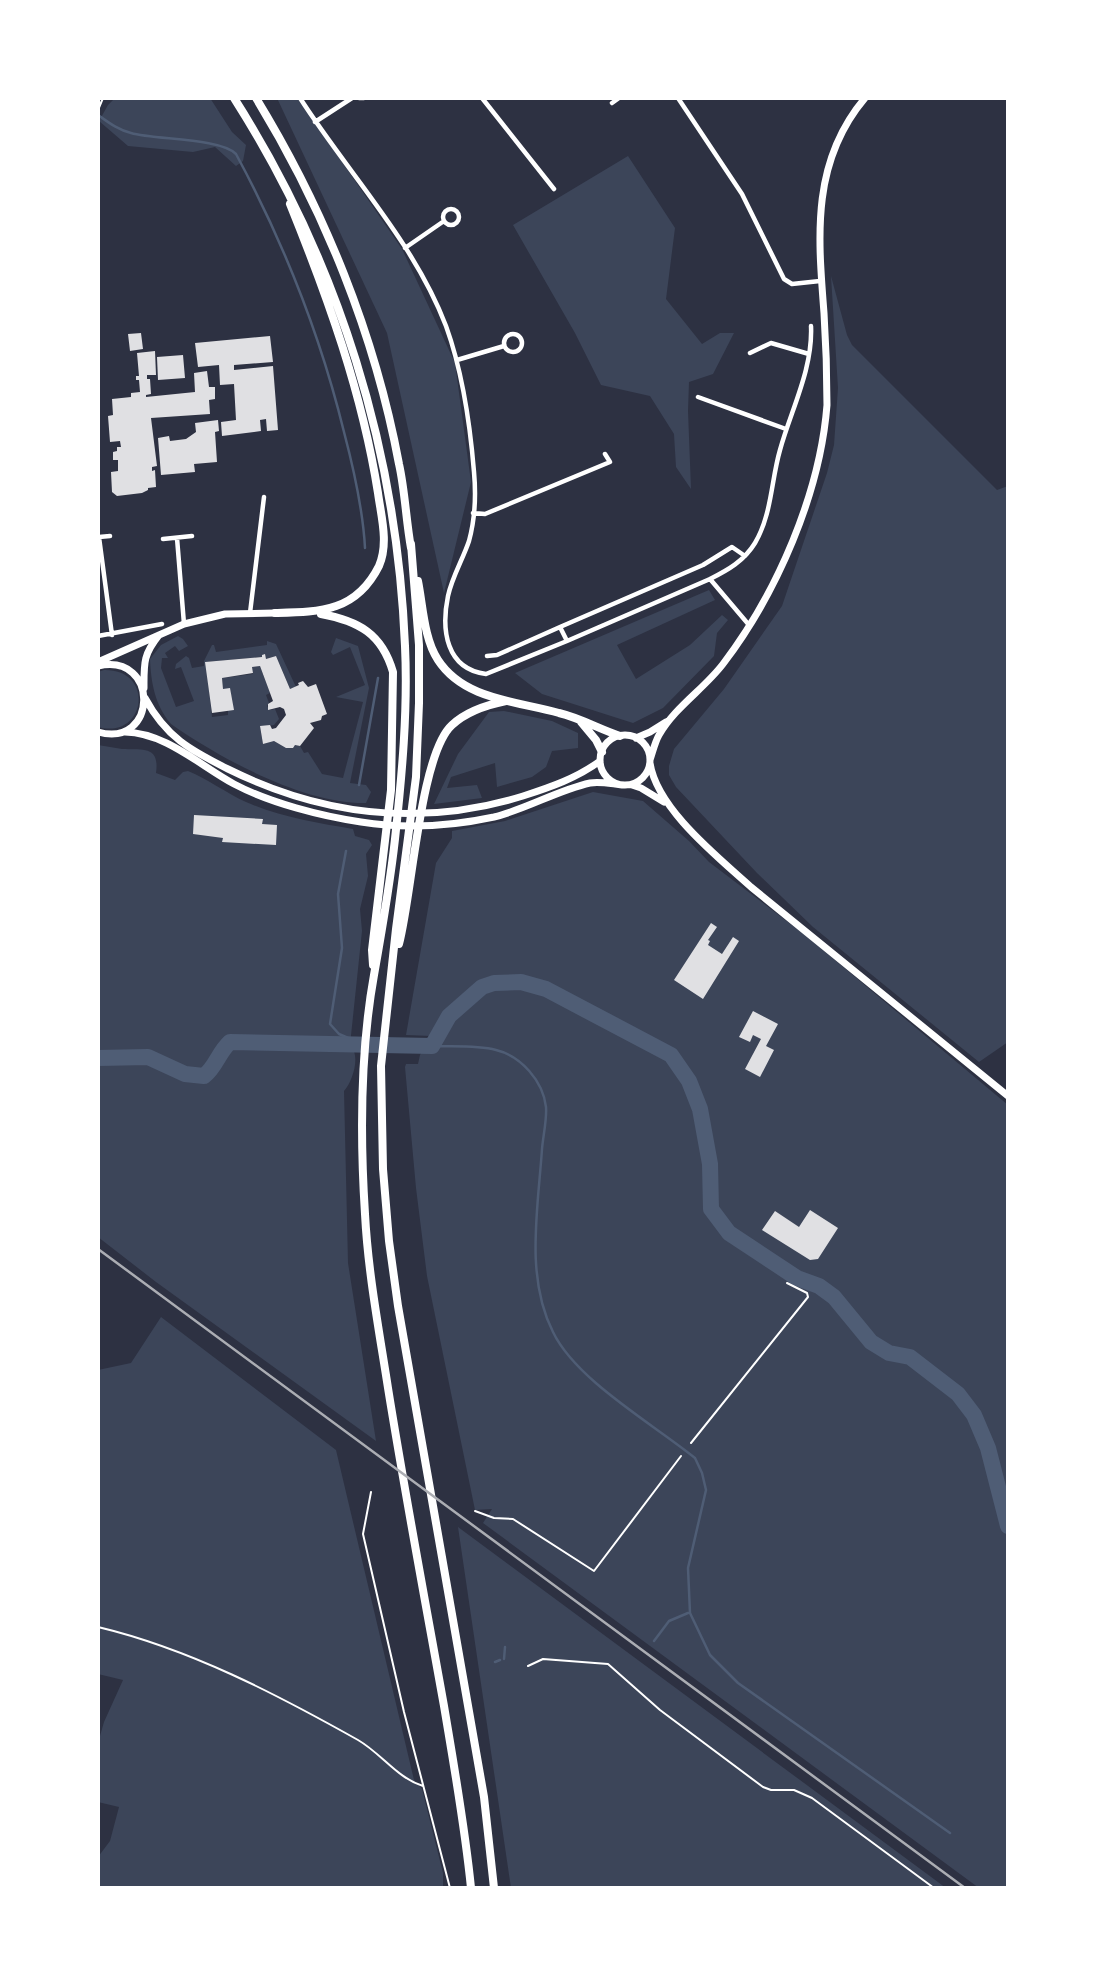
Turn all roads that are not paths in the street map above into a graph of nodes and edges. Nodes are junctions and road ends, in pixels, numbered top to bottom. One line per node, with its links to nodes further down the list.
1 (234, 98): 11 (highway)
2 (256, 98): 30 (highway)
3 (300, 98): 10 (street)
4 (352, 98): 10 (street)
5 (482, 98): 12 (street)
6 (620, 98): 9 (street)
7 (678, 98): 15 (street)
8 (865, 98): 15 (main road)
9 (612, 103)
10 (315, 122): 14 (street)
11 (279, 175): 33 (highway); 60 (highway)
12 (554, 189)
13 (444, 221): 14 (street)
14 (405, 248): 20 (street)
15 (820, 281): 38 (main road)
16 (811, 326): 19 (street)
17 (504, 346): 17 (street); 20 (street)
18 (750, 353): 19 (street)
19 (809, 354): 22 (street)
20 (457, 360): 25 (street)
21 (698, 397): 22 (street)
22 (786, 429): 31 (street)
23 (606, 454): 25 (street)
24 (264, 497): 34 (street)
25 (473, 513): 43 (street)
26 (110, 536): 40 (street)
27 (192, 536): 28 (street)
28 (177, 538): 29 (street); 37 (street)
29 (163, 539)
30 (411, 544): 48 (highway); 59 (highway)
31 (745, 556): 32 (street); 39 (street)
32 (710, 579): 38 (street); 43 (street)
33 (312, 612): 35 (highway); 60 (highway)
34 (250, 613): 35 (main road); 37 (main road)
35 (275, 613)
36 (162, 624): 40 (street)
37 (184, 624): 41 (main road)
38 (749, 625): 49 (main road)
39 (560, 627): 43 (street); 44 (street)
40 (112, 635): 42 (street)
41 (160, 635): 45 (main road); 46 (main road)
42 (98, 636)
43 (567, 641)
44 (487, 656)
45 (98, 664): 46 (main road)
46 (144, 689): 47 (main road)
47 (145, 698): 52 (main road); 55 (main road)
48 (509, 700): 50 (highway); 59 (highway)
49 (673, 717): 54 (main road); 56 (main road)
50 (579, 720): 53 (highway); 55 (highway)
51 (98, 732): 52 (main road)
52 (125, 732): 57 (main road)
53 (620, 736): 54 (main road); 55 (main road)
54 (636, 738): 56 (main road)
55 (601, 757): 57 (main road)
56 (650, 761): 57 (main road); 58 (main road)
57 (626, 785): 58 (main road)
58 (668, 804): 61 (main road)
59 (394, 963): 63 (highway)
60 (374, 975): 62 (highway)
61 (1008, 1096)
62 (471, 1888)
63 (494, 1888)

